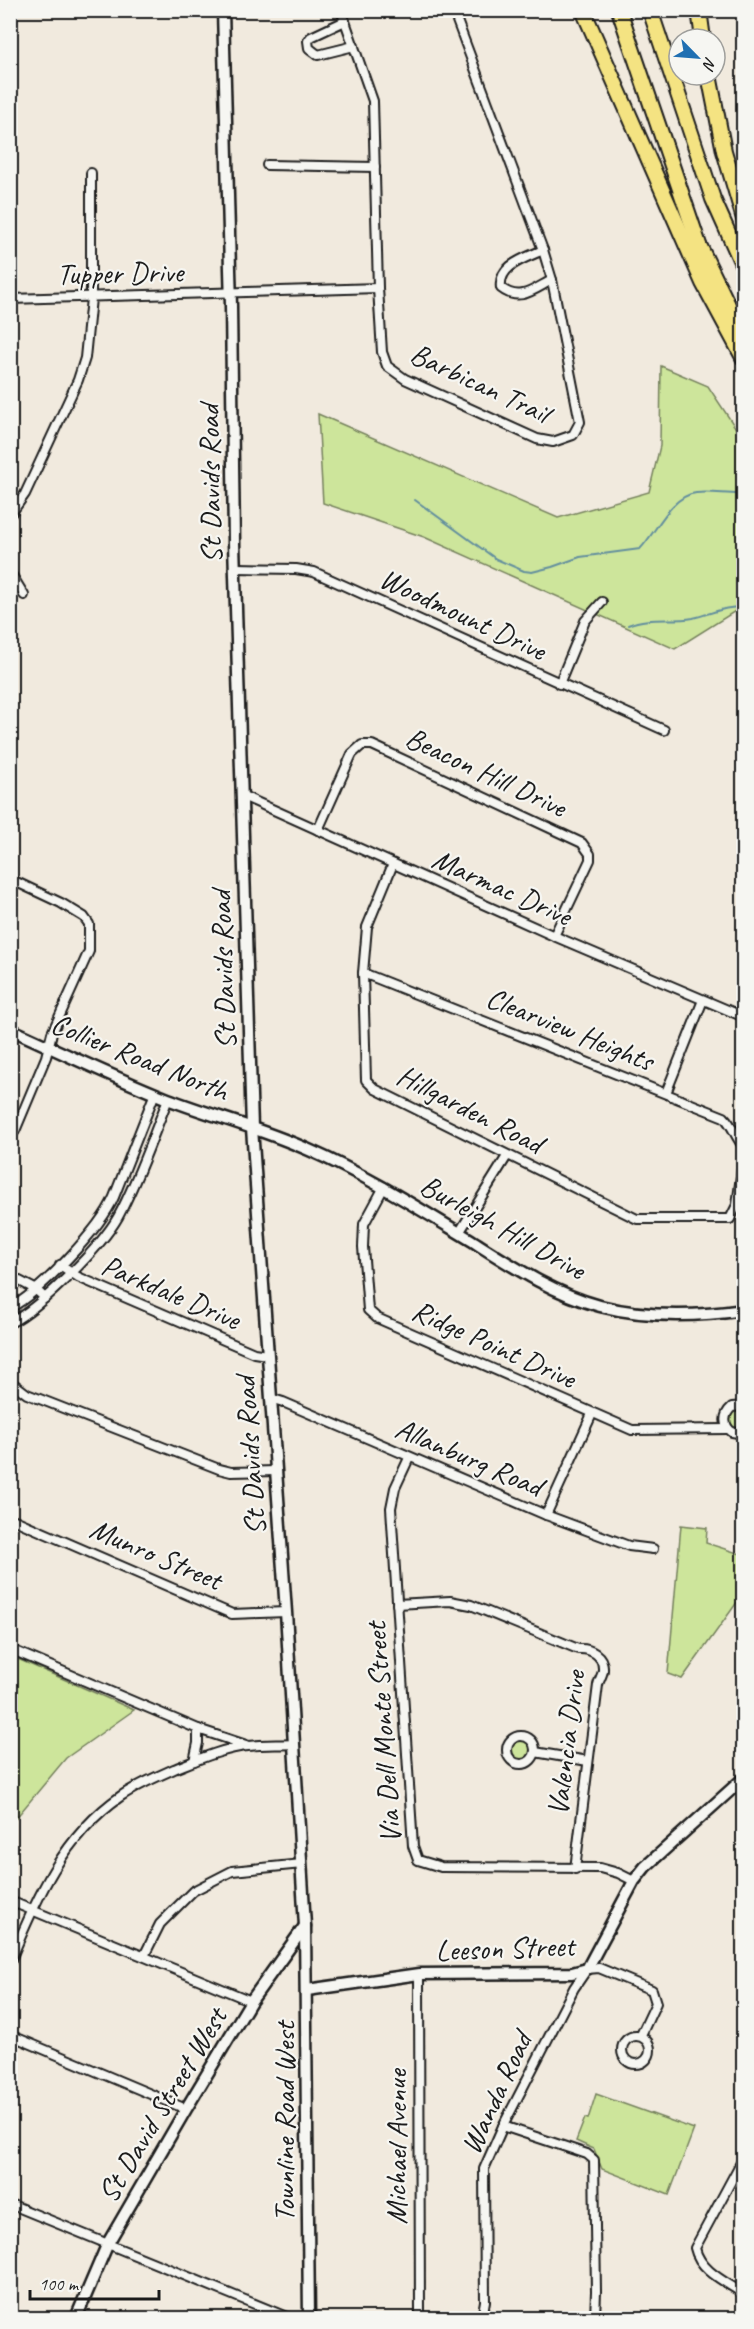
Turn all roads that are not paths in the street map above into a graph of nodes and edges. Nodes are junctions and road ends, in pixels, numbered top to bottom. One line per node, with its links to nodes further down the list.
1 (223, 10): 20 (street, St Davids Road)
2 (341, 10): 8 (street, Barbican Trail)
3 (453, 10): 16 (street, Barbican Trail)
4 (583, 10): 24 (highway)
5 (619, 10): 23 (highway)
6 (650, 10): 17 (highway)
7 (699, 10): 9 (highway)
8 (345, 21): 10 (street, Barbican Trail); 10 (street)
9 (701, 27)
10 (354, 46): 13 (street, Barbican Trail)
11 (711, 87): 15 (highway)
12 (267, 165): 13 (street)
13 (375, 167): 19 (street, Barbican Trail)
14 (91, 172): 21 (street)
15 (744, 219)
16 (543, 250): 18 (street, Barbican Trail); 18 (street)
17 (744, 268)
18 (552, 280): 19 (street, Barbican Trail)
19 (378, 288): 20 (street, Tupper Drive)
20 (231, 294): 21 (street, Tupper Drive); 26 (street, St Davids Road)
21 (91, 298): 22 (street, Tupper Drive); 25 (street)
22 (10, 299)
23 (744, 338)
24 (744, 359)
25 (10, 515)
26 (236, 568): 30 (street, Woodmount Drive); 32 (street, St Davids Road)
27 (10, 572): 28 (street)
28 (24, 595)
29 (602, 602): 30 (street)
30 (560, 684): 31 (street, Woodmount Drive)
31 (664, 730)
32 (243, 796): 33 (street, Marmac Drive); 45 (street, St Davids Road)
33 (318, 830): 34 (street, Marmac Drive); 36 (street, Beacon Hill Drive)
34 (393, 864): 36 (street, Marmac Drive); 37 (street, Hillgarden Road)
35 (10, 879): 41 (street)
36 (554, 936): 38 (street, Marmac Drive)
37 (363, 973): 43 (street, Clearview Heights); 48 (street, Hillgarden Road)
38 (703, 1000): 39 (street, Marmac Drive); 43 (street)
39 (744, 1017)
40 (10, 1029): 41 (street, Collier Road North)
41 (49, 1046): 42 (street, Collier Road North); 46 (street)
42 (155, 1093): 44 (street, Collier Road North); 52 (street)
43 (666, 1093): 47 (street, Clearview Heights)
44 (168, 1099): 45 (street, Collier Road North); 53 (street)
45 (252, 1128): 50 (street, Burleigh Hill Drive); 60 (street, St Davids Road)
46 (10, 1136)
47 (744, 1148)
48 (507, 1155): 49 (street, Hillgarden Road); 51 (street)
49 (744, 1155)
50 (384, 1187): 51 (street, Burleigh Hill Drive); 64 (street, Ridge Point Drive)
51 (459, 1233): 58 (street, Burleigh Hill Drive)
52 (60, 1265): 53 (street, Parkdale Drive); 55 (street)
53 (71, 1272): 56 (street); 60 (street, Parkdale Drive)
54 (10, 1276): 55 (street)
55 (35, 1289): 56 (street); 57 (street)
56 (45, 1298): 59 (street)
57 (10, 1308)
58 (744, 1310)
59 (10, 1323)
60 (267, 1355): 62 (street, St Davids Road)
61 (10, 1381): 68 (street)
62 (270, 1398): 67 (street, Allanburg Road); 68 (street, St Davids Road)
63 (744, 1406): 65 (street)
64 (592, 1414): 65 (street, Ridge Point Drive); 69 (street)
65 (728, 1429): 66 (street, Ridge Point Drive)
66 (744, 1434)
67 (409, 1458): 69 (street, Allanburg Road); 72 (street, Via Dell Monte Street)
68 (275, 1471): 73 (street, St Davids Road)
69 (546, 1515): 71 (street, Allanburg Road)
70 (10, 1518): 73 (street, Munro Street)
71 (653, 1549)
72 (397, 1604): 80 (street, Valencia Drive); 83 (street, Via Dell Monte Street)
73 (286, 1612): 76 (street, St Davids Road)
74 (10, 1649): 75 (street)
75 (198, 1729): 77 (street); 79 (street)
76 (294, 1744): 77 (street); 82 (street, St Davids Road)
77 (247, 1746): 79 (street)
78 (535, 1752): 80 (street)
79 (194, 1761): 86 (street)
80 (588, 1761): 83 (street, Valencia Drive)
81 (744, 1778): 84 (street)
82 (302, 1863): 87 (street, St Davids Road); 88 (street)
83 (574, 1869): 84 (street, Via Dell Monte Street)
84 (634, 1881): 90 (street)
85 (10, 1901): 86 (street)
86 (32, 1910): 88 (street); 89 (street)
87 (305, 1926): 92 (street, Townline Road West); 93 (street, St David Street West)
88 (144, 1956): 93 (street)
89 (10, 1962)
90 (587, 1969): 91 (street, Leeson Street); 95 (street, Leeson Street); 97 (street, Wanda Road)
91 (419, 1974): 92 (street, Leeson Street); 106 (street, Michael Avenue)
92 (307, 1990): 105 (street, Townline Road West)
93 (251, 2001): 96 (street, St David Street West)
94 (10, 2035): 96 (street)
95 (641, 2035)
96 (186, 2109): 100 (street, St David Street West)
97 (503, 2126): 107 (street, Wanda Road); 108 (street)
98 (744, 2157): 101 (street)
99 (10, 2204): 100 (street)
100 (108, 2243): 103 (street, St David Street West); 104 (street)
101 (744, 2294)
102 (744, 2313): 109 (street)
103 (76, 2319)
104 (289, 2319)
105 (309, 2319)
106 (420, 2319)
107 (482, 2319)
108 (595, 2319)
109 (740, 2319)

